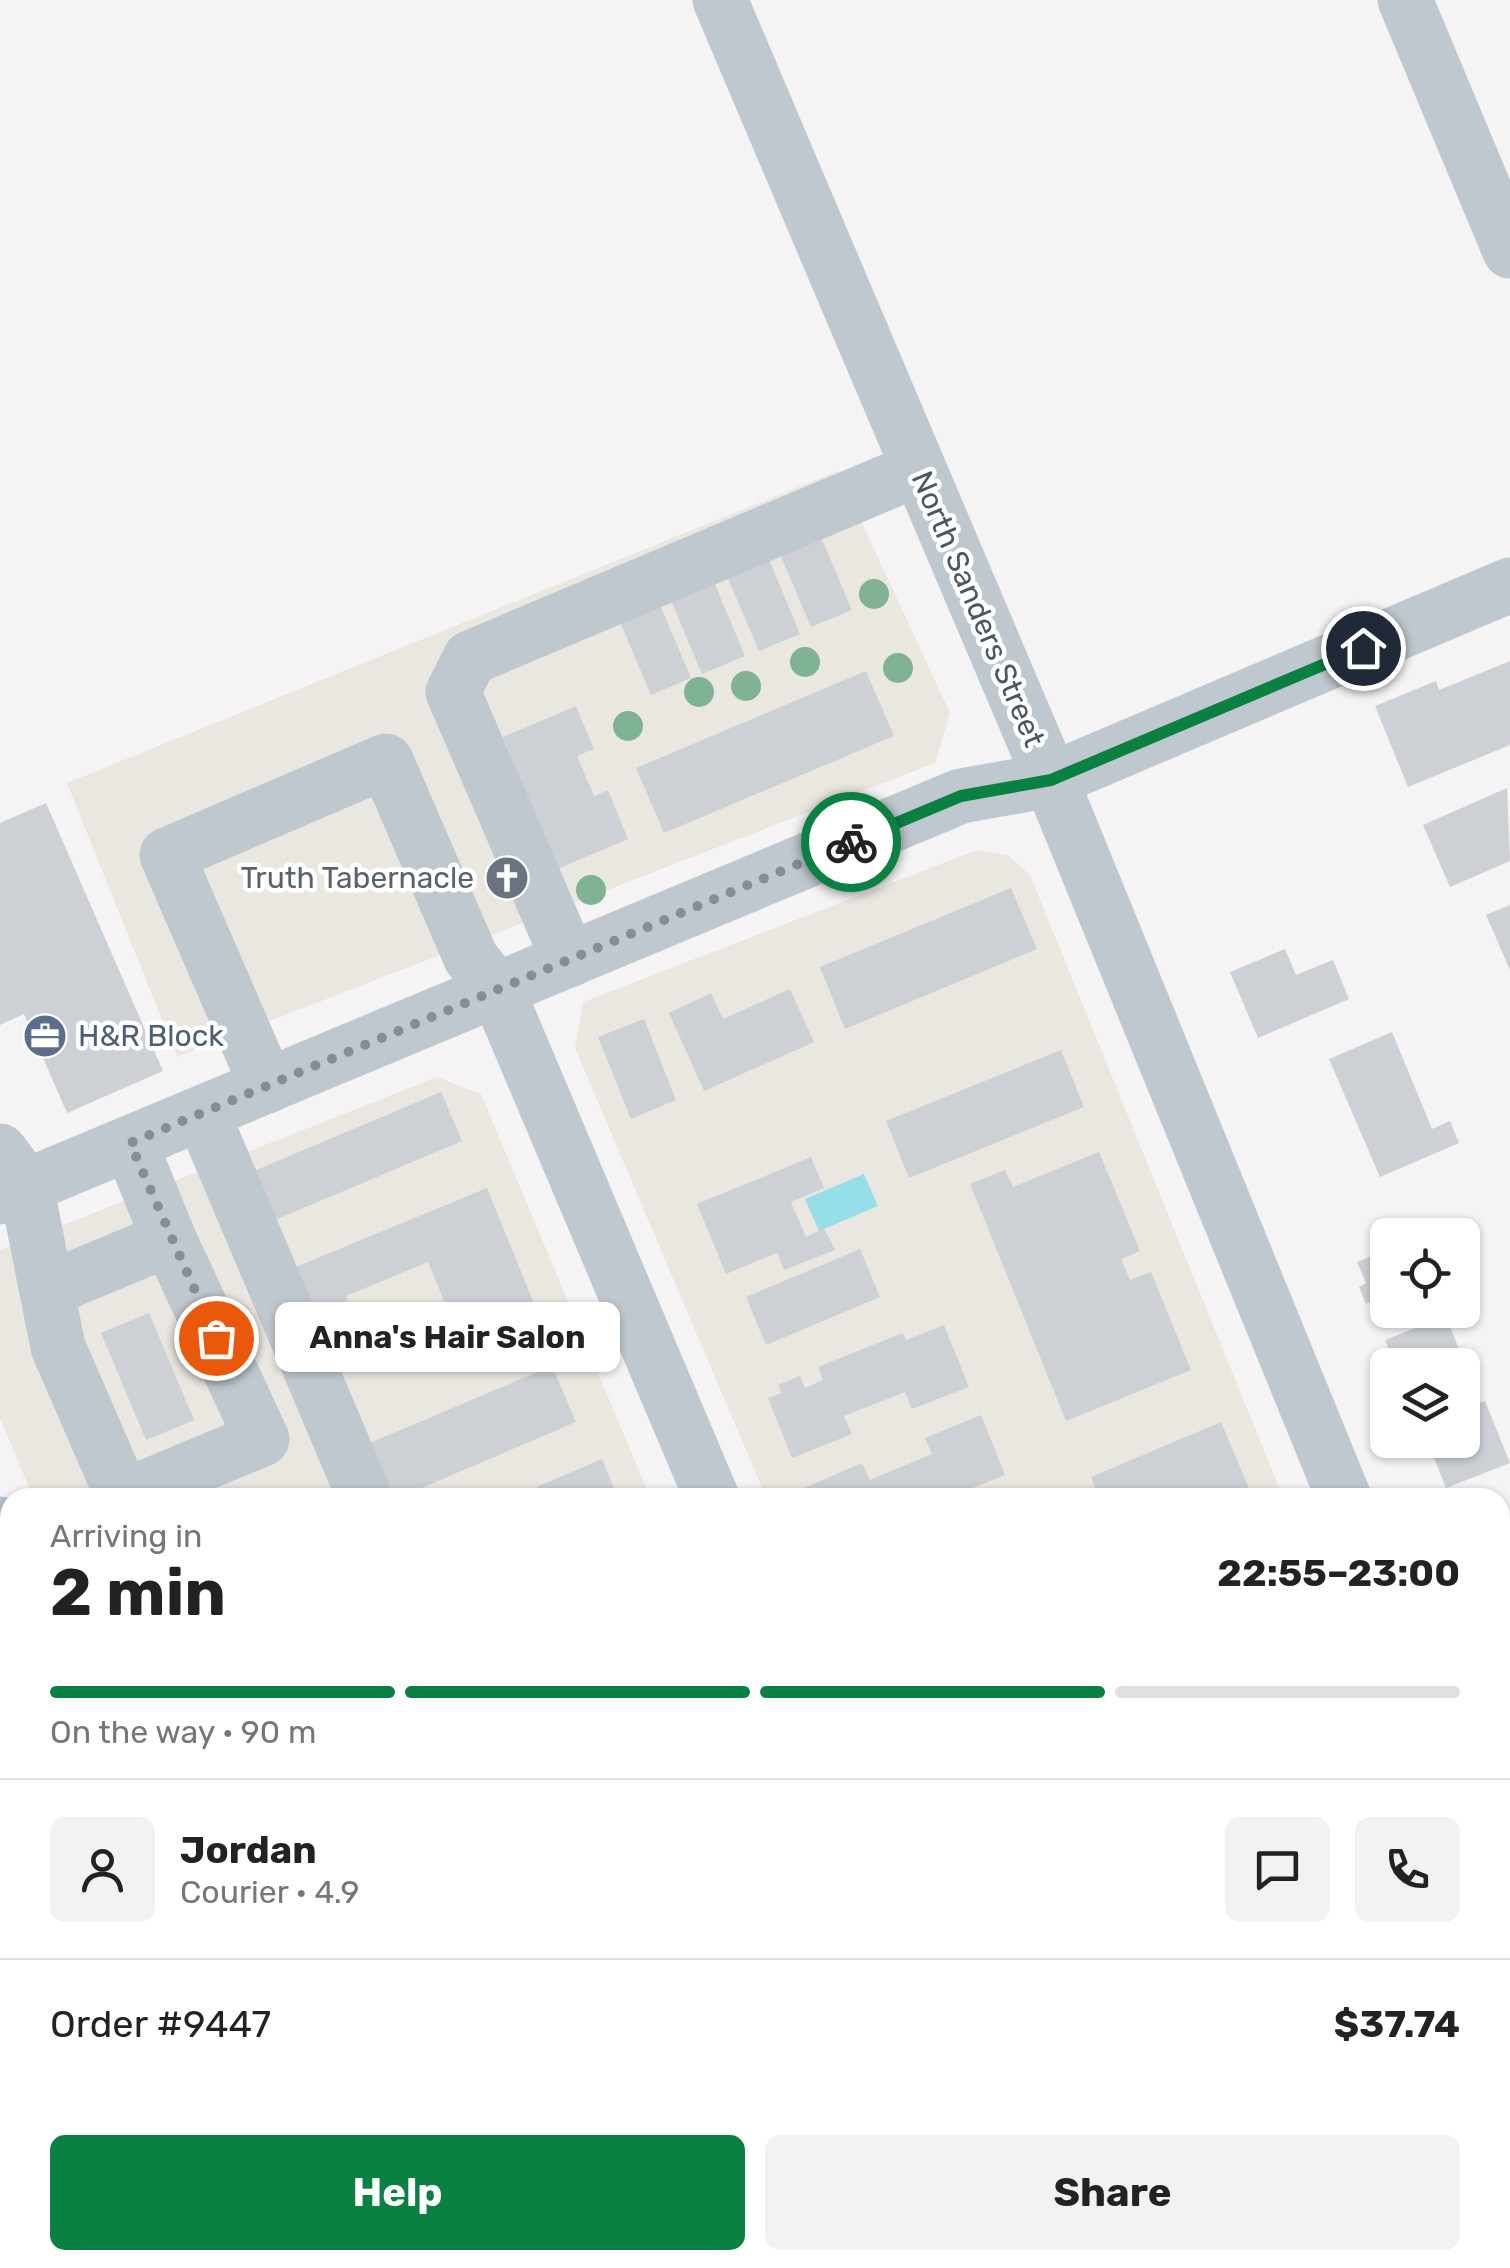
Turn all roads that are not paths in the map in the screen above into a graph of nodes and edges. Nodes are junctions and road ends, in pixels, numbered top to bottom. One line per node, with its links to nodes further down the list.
1 (720, 0): 4 (street, North Sanders Street)
2 (1405, 0): 3 (street)
3 (1510, 251)
4 (918, 469): 6 (street, North Sanders Street); 7 (street)
5 (1510, 586): 6 (street)
6 (1051, 780): 7 (street); 19 (street, North Sanders Street)
7 (569, 960): 8 (street)
8 (498, 992): 9 (street); 9 (street); 18 (street)
9 (267, 1086): 10 (street)
10 (202, 1113): 11 (street); 17 (street)
11 (130, 1143): 12 (street); 13 (street)
12 (9, 1178): 14 (street)
13 (169, 1238): 14 (street); 16 (street)
14 (48, 1289): 15 (street)
15 (119, 1488)
16 (146, 1488)
17 (361, 1488)
18 (708, 1488)
19 (1340, 1488)

